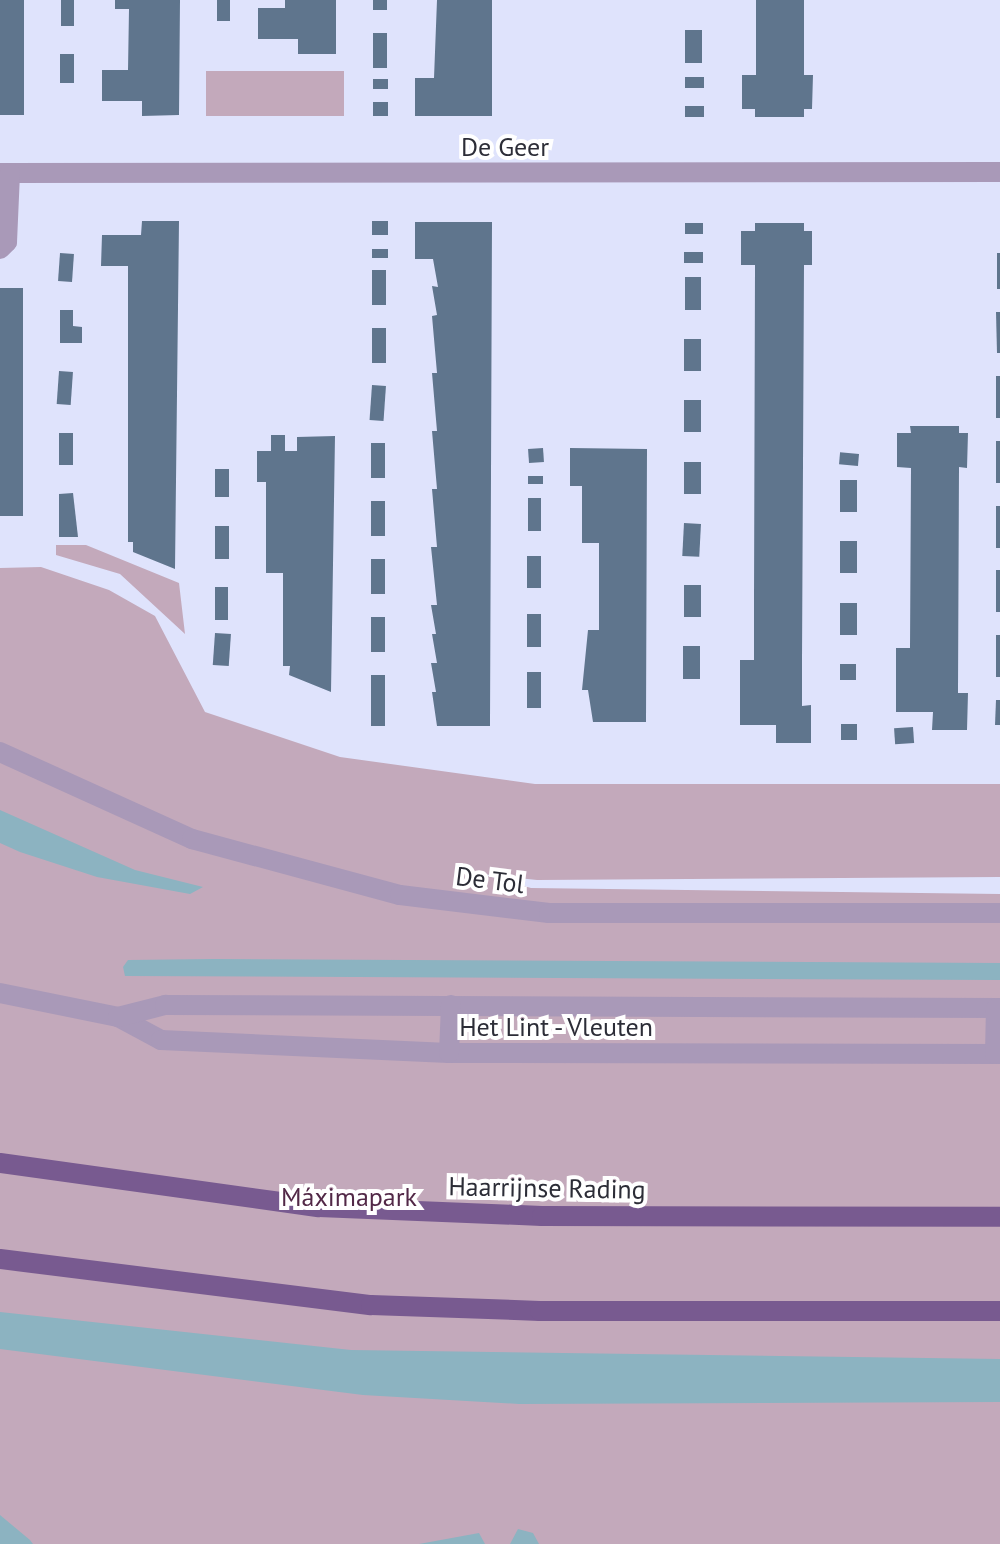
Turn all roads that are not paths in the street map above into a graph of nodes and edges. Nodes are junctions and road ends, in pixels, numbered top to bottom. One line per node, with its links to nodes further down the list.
1 (1000, 172): 2 (street, De Geer)
2 (5, 173): 3 (street, De Geer)
3 (0, 249)
4 (0, 752): 5 (street, De Tol)
5 (1000, 913)
6 (0, 993): 9 (street, Het Lint - Vleuten)
7 (451, 1005): 8 (street, Het Lint - Vleuten); 9 (street, Het Lint - Vleuten); 10 (street)
8 (998, 1008): 11 (street)
9 (118, 1017): 10 (street, Het Lint - Vleuten)
10 (449, 1053): 11 (street, Het Lint - Vleuten)
11 (997, 1054)
12 (0, 1163): 13 (main road, Haarrijnse Rading)
13 (1000, 1217)
14 (0, 1259): 15 (main road)
15 (1000, 1311)

